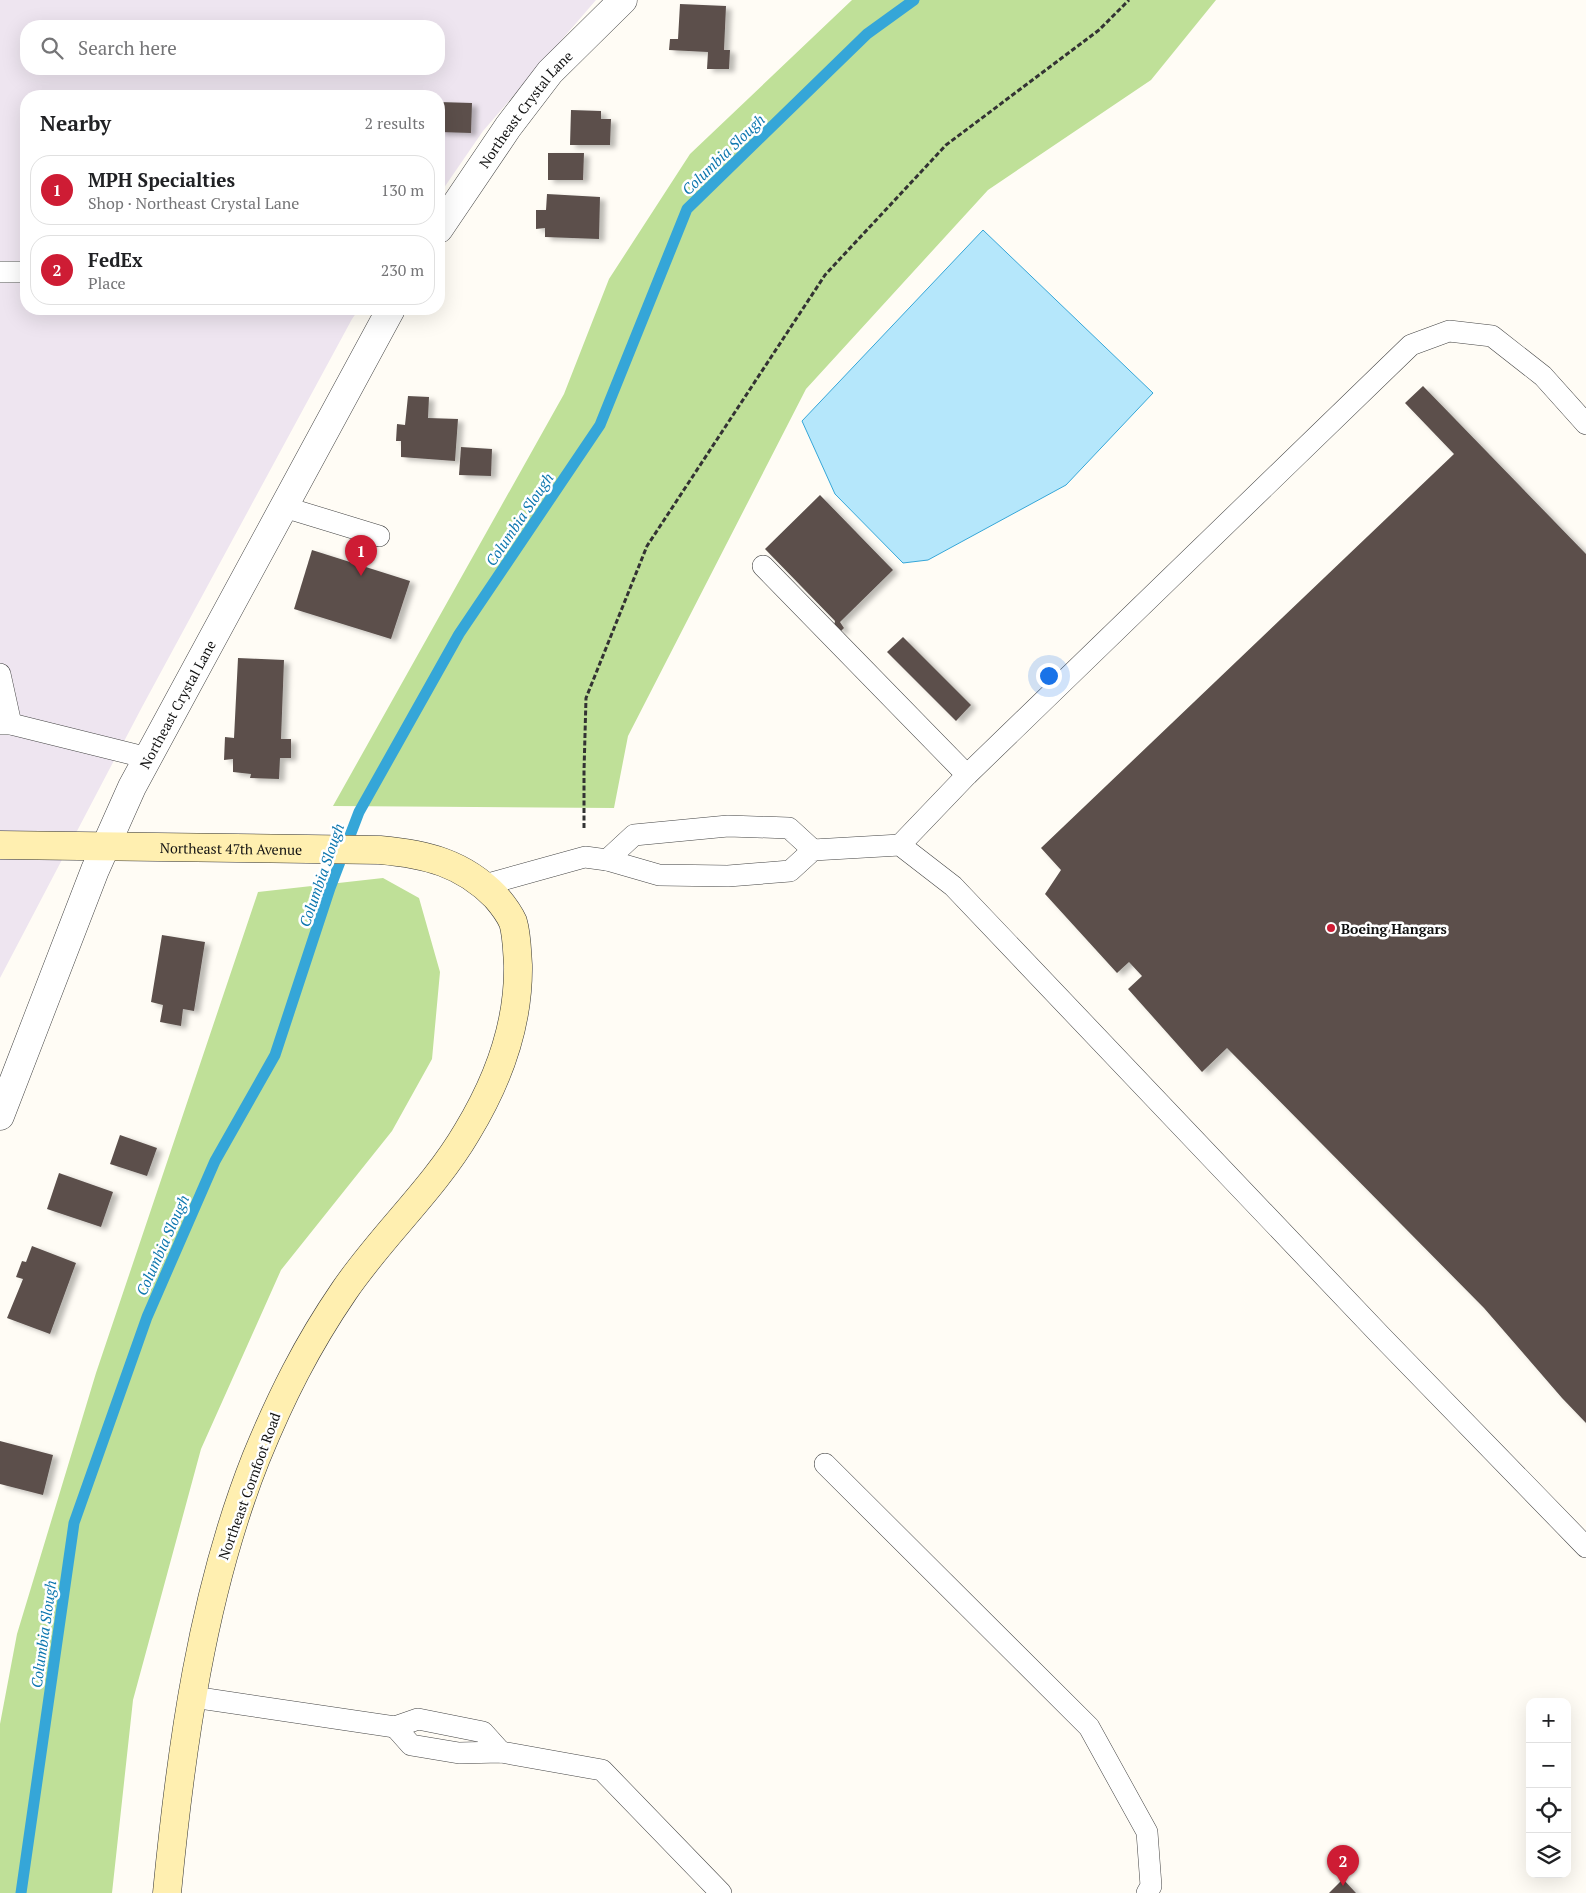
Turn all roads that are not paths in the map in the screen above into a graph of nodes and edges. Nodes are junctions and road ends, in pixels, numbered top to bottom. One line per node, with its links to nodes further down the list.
1 (623, 0): 2 (street, Northeast Crystal Lane)
2 (445, 220)
3 (0, 272): 4 (lane)
4 (20, 272)
5 (388, 315): 7 (street, Northeast Crystal Lane)
6 (1586, 424): 13 (lane)
7 (284, 507): 8 (lane); 12 (street, Northeast Crystal Lane)
8 (379, 536)
9 (763, 566): 13 (lane)
10 (0, 674): 11 (lane)
11 (6, 724): 12 (lane)
12 (148, 758): 16 (street, Northeast Crystal Lane)
13 (967, 775): 15 (lane)
14 (0, 845): 16 (street, Northeast 47th Avenue)
15 (900, 845): 17 (lane); 23 (lane)
16 (106, 846): 19 (street, Northeast 47th Avenue); 20 (street, Northeast Crystal Lane)
17 (813, 850): 18 (lane); 18 (lane)
18 (607, 860): 19 (lane)
19 (484, 885): 24 (street, Northeast Cornfoot Road)
20 (6, 1086): 21 (street, Northeast Crystal Lane)
21 (0, 1116)
22 (825, 1464): 27 (lane)
23 (1586, 1546)
24 (193, 1697): 25 (street, Northeast Cornfoot Road); 26 (lane)
25 (167, 1893)
26 (721, 1893)
27 (1147, 1893)

